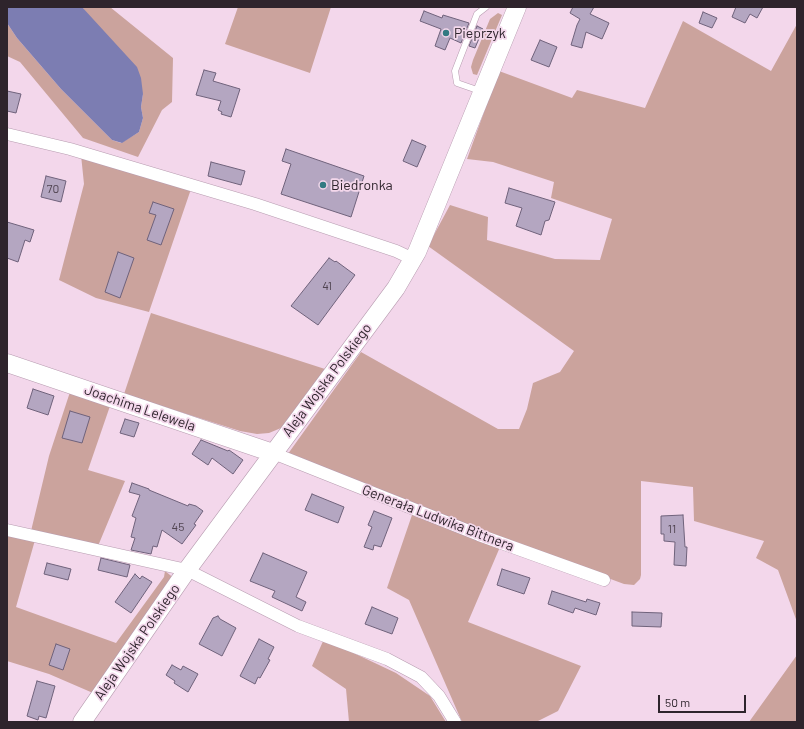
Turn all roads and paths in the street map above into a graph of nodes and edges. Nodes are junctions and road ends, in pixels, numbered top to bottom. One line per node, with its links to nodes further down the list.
1 (486, 7): 3 (lane)
2 (514, 9): 3 (street, Aleja Wojska Polskiego)
3 (482, 92): 5 (street, Aleja Wojska Polskiego)
4 (7, 134): 5 (street)
5 (413, 259): 7 (street, Aleja Wojska Polskiego)
6 (7, 362): 7 (street, Joachima Lelewela)
7 (273, 453): 9 (street, Aleja Wojska Polskiego); 10 (street, Generała Ludwika Bittnera)
8 (7, 530): 9 (street)
9 (187, 570): 11 (street, Aleja Wojska Polskiego); 12 (street)
10 (604, 580)
11 (82, 722)
12 (455, 722)

